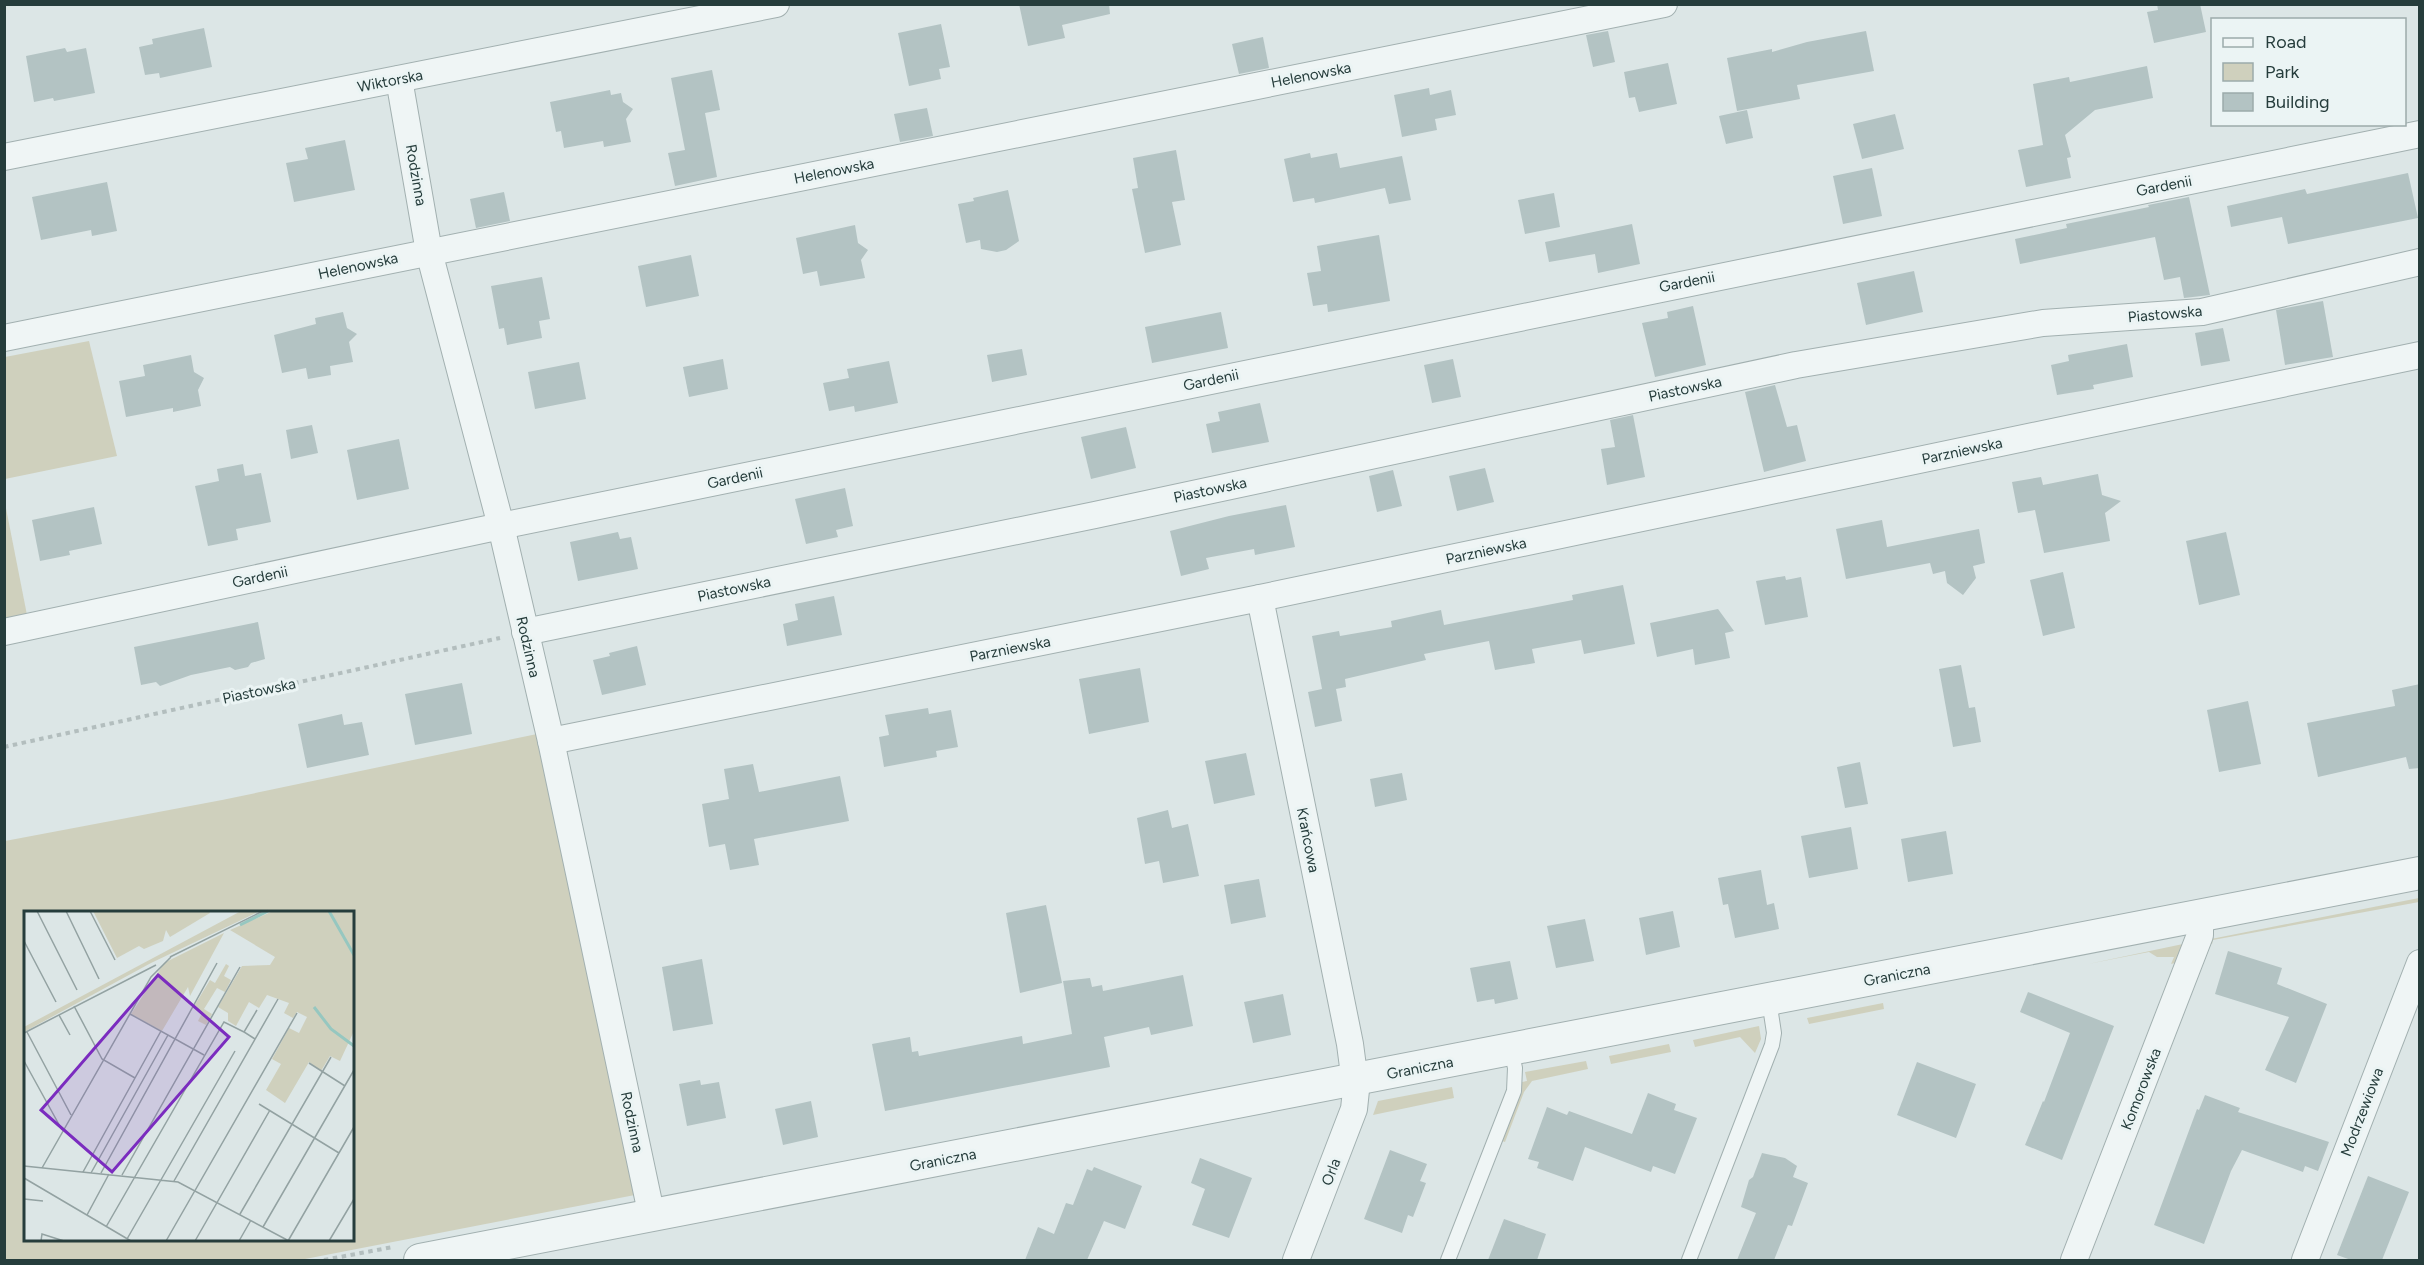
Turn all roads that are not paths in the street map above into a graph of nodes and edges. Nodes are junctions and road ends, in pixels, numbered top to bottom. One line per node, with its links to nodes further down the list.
1 (776, 4): 3 (street, Wiktorska)
2 (1664, 4): 6 (street, Helenowska)
3 (399, 79): 5 (street, Wiktorska); 6 (street, Rodzinna)
4 (2420, 134): 10 (street, Gardenii)
5 (4, 156)
6 (429, 252): 8 (street, Helenowska); 10 (street, Rodzinna)
7 (2420, 262): 13 (street, Piastowska)
8 (4, 338)
9 (2420, 355): 11 (street, Parzniewska)
10 (501, 526): 12 (street, Gardenii); 13 (street, Rodzinna)
11 (1260, 598): 14 (street, Parzniewska); 20 (street, Krańcowa)
12 (4, 632)
13 (525, 632): 14 (street, Rodzinna)
14 (551, 741): 21 (street, Rodzinna)
15 (2420, 873): 16 (street, Graniczna)
16 (2199, 916): 18 (street, Graniczna); 26 (street, Komorowska)
17 (2420, 963): 27 (street, Modrzewiowa)
18 (1769, 1000): 19 (street, Graniczna); 25 (lane)
19 (1511, 1050): 20 (street, Graniczna); 24 (lane)
20 (1355, 1081): 21 (street, Graniczna); 23 (street, Orla)
21 (652, 1217): 22 (street, Graniczna)
22 (420, 1260)
23 (1296, 1260)
24 (1448, 1260)
25 (1689, 1260)
26 (2074, 1260)
27 (2305, 1260)

